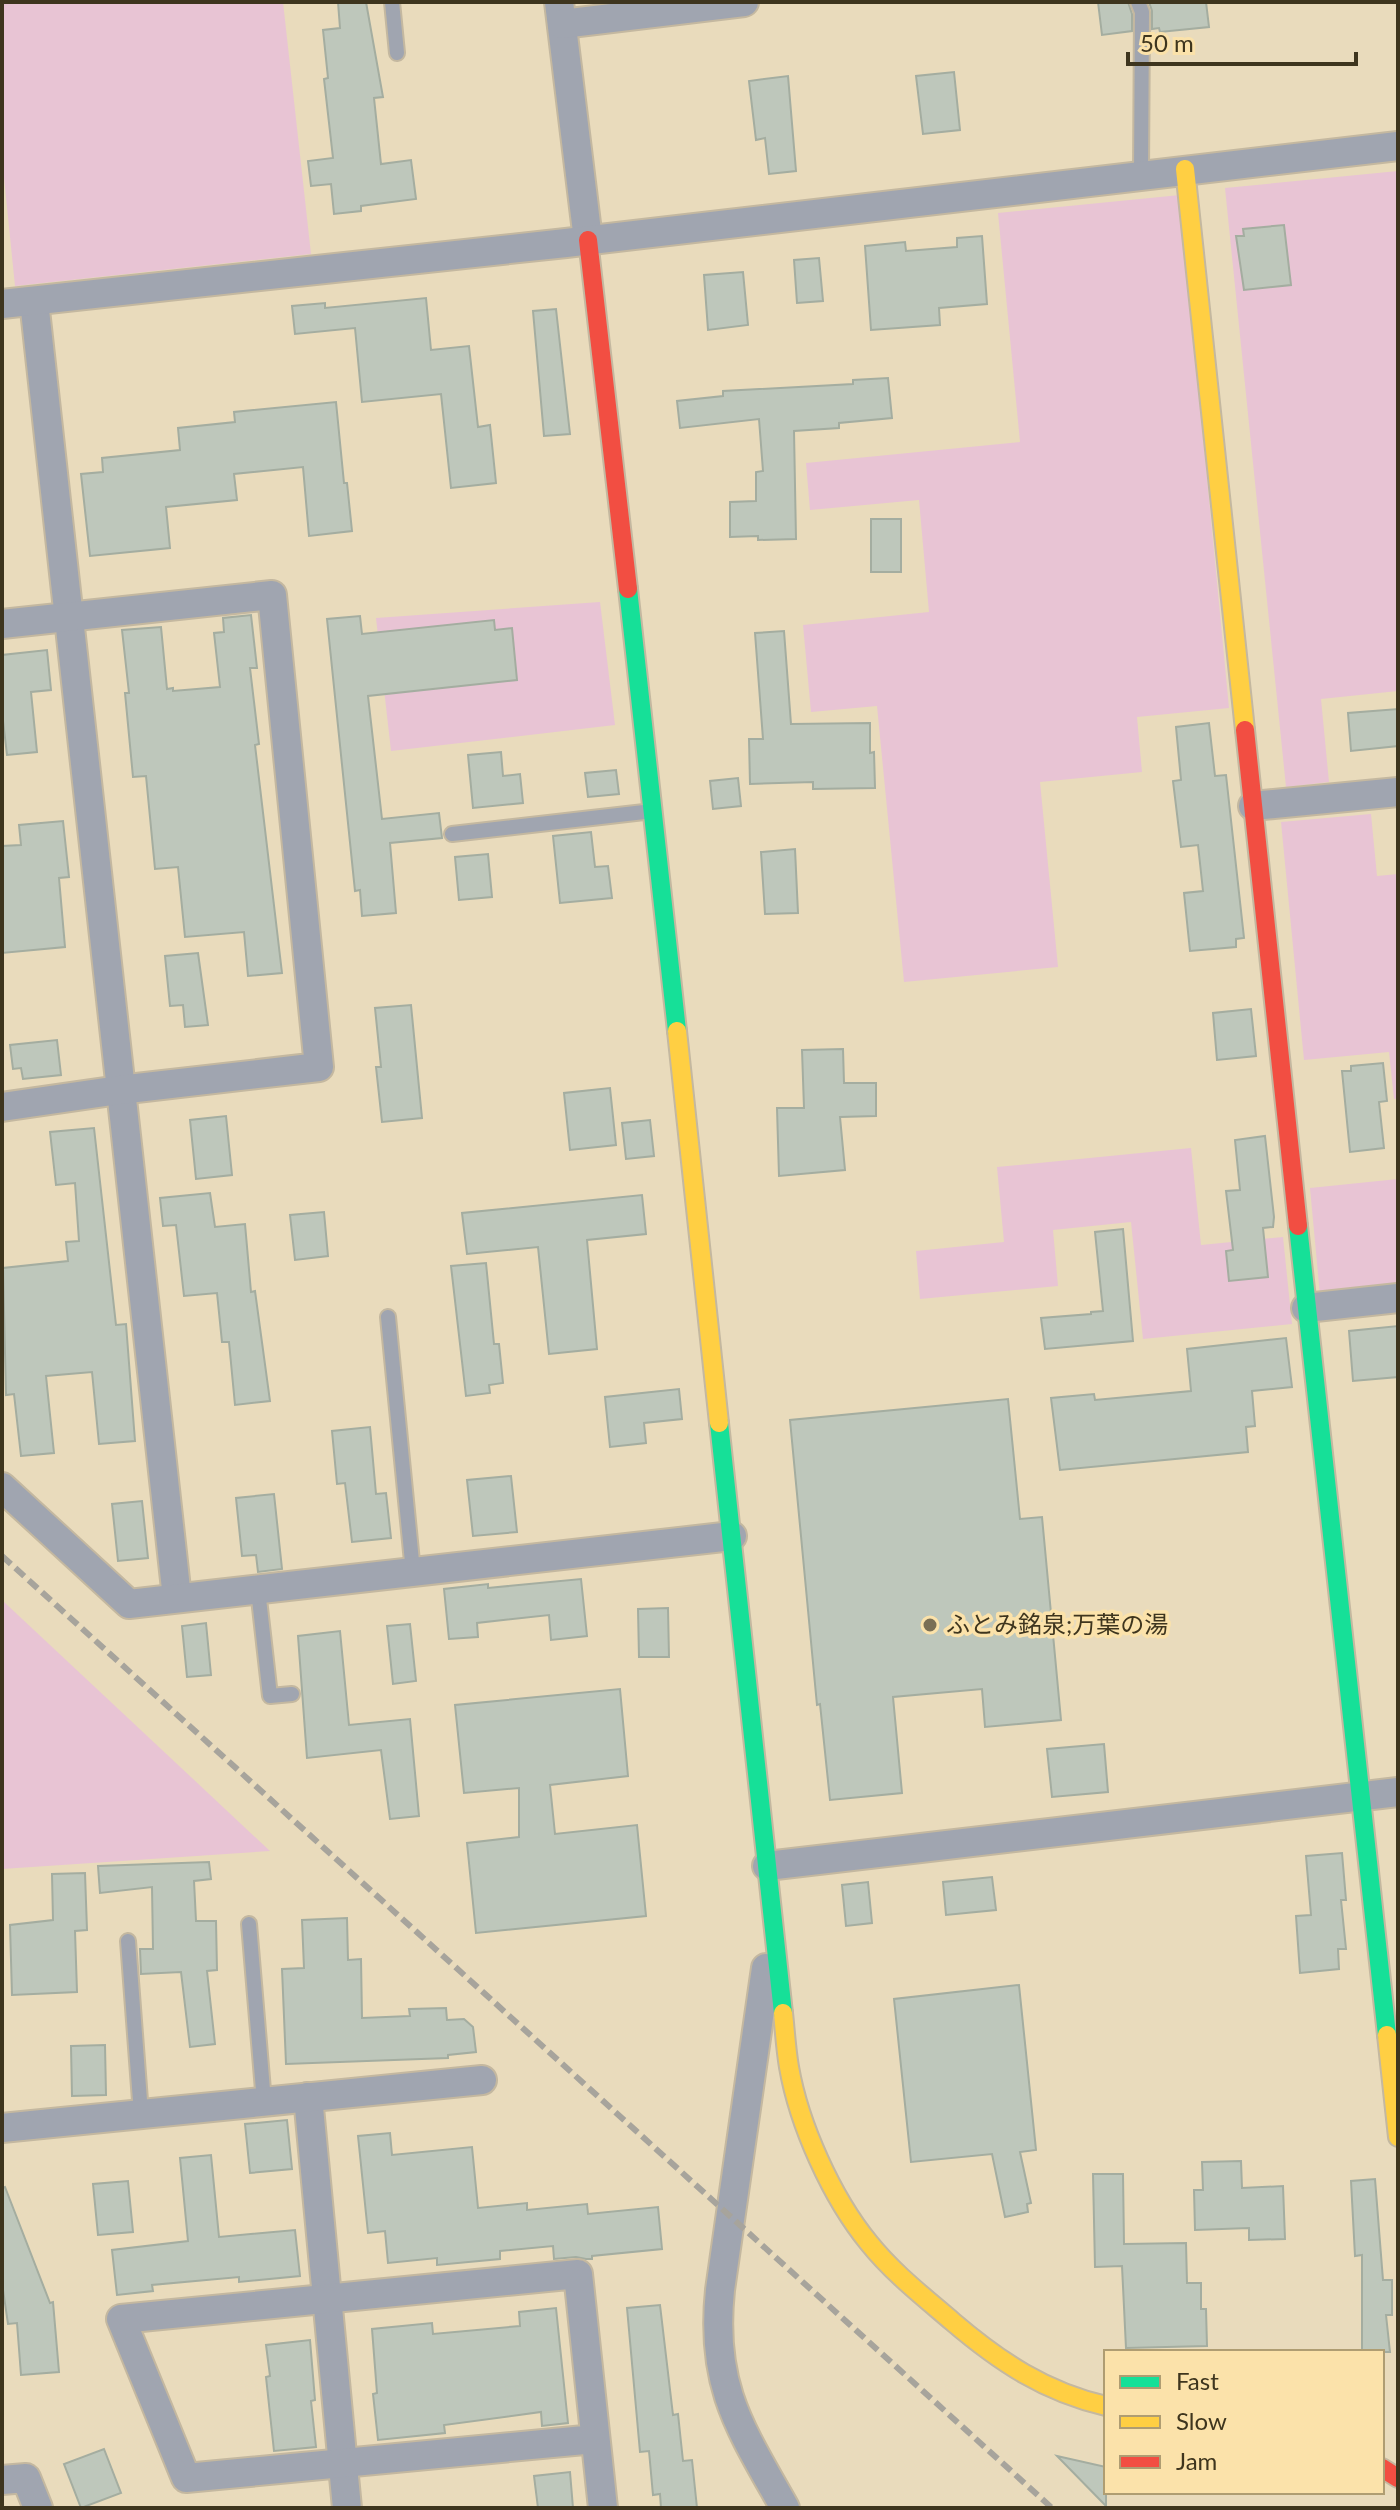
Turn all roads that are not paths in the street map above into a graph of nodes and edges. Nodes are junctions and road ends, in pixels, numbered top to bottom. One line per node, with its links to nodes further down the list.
1 (392, 2): 5 (lane)
2 (744, 2): 4 (street)
3 (1138, 2): 8 (lane)
4 (560, 13): 9 (street)
5 (397, 53)
6 (1398, 146): 7 (street)
7 (1185, 169): 8 (street); 15 (street)
8 (1141, 174): 9 (street)
9 (588, 240): 10 (street); 16 (street)
10 (34, 301): 11 (street); 12 (street)
11 (2, 304)
12 (67, 617): 13 (street); 18 (street); 18 (street)
13 (2, 624)
14 (1398, 792): 15 (street)
15 (1253, 806): 21 (street)
16 (653, 811): 17 (lane); 24 (street)
17 (452, 834)
18 (119, 1090): 19 (street); 27 (street)
19 (2, 1107)
20 (1398, 1298): 21 (street)
21 (1306, 1308): 30 (street)
22 (388, 1317): 25 (lane)
23 (2, 1487): 27 (street)
24 (732, 1536): 25 (street); 31 (street)
25 (413, 1572): 26 (street)
26 (258, 1590): 27 (street); 28 (lane)
27 (177, 1598)
28 (292, 1694)
29 (1398, 1792): 30 (street)
30 (1360, 1797): 31 (street); 40 (street)
31 (767, 1866): 32 (street)
32 (772, 1903): 42 (street); 49 (street)
33 (249, 1924): 37 (lane)
34 (128, 1941): 38 (lane)
35 (482, 2080): 36 (street)
36 (308, 2097): 37 (street); 41 (street)
37 (264, 2102): 38 (street)
38 (141, 2114): 39 (street)
39 (2, 2128)
40 (1398, 2137)
41 (327, 2298): 43 (street); 44 (street); 44 (street)
42 (1104, 2405)
43 (595, 2439): 44 (street); 48 (street)
44 (342, 2462): 47 (street)
45 (2, 2480): 46 (street)
46 (38, 2508)
47 (347, 2508)
48 (603, 2508)
49 (785, 2508)

